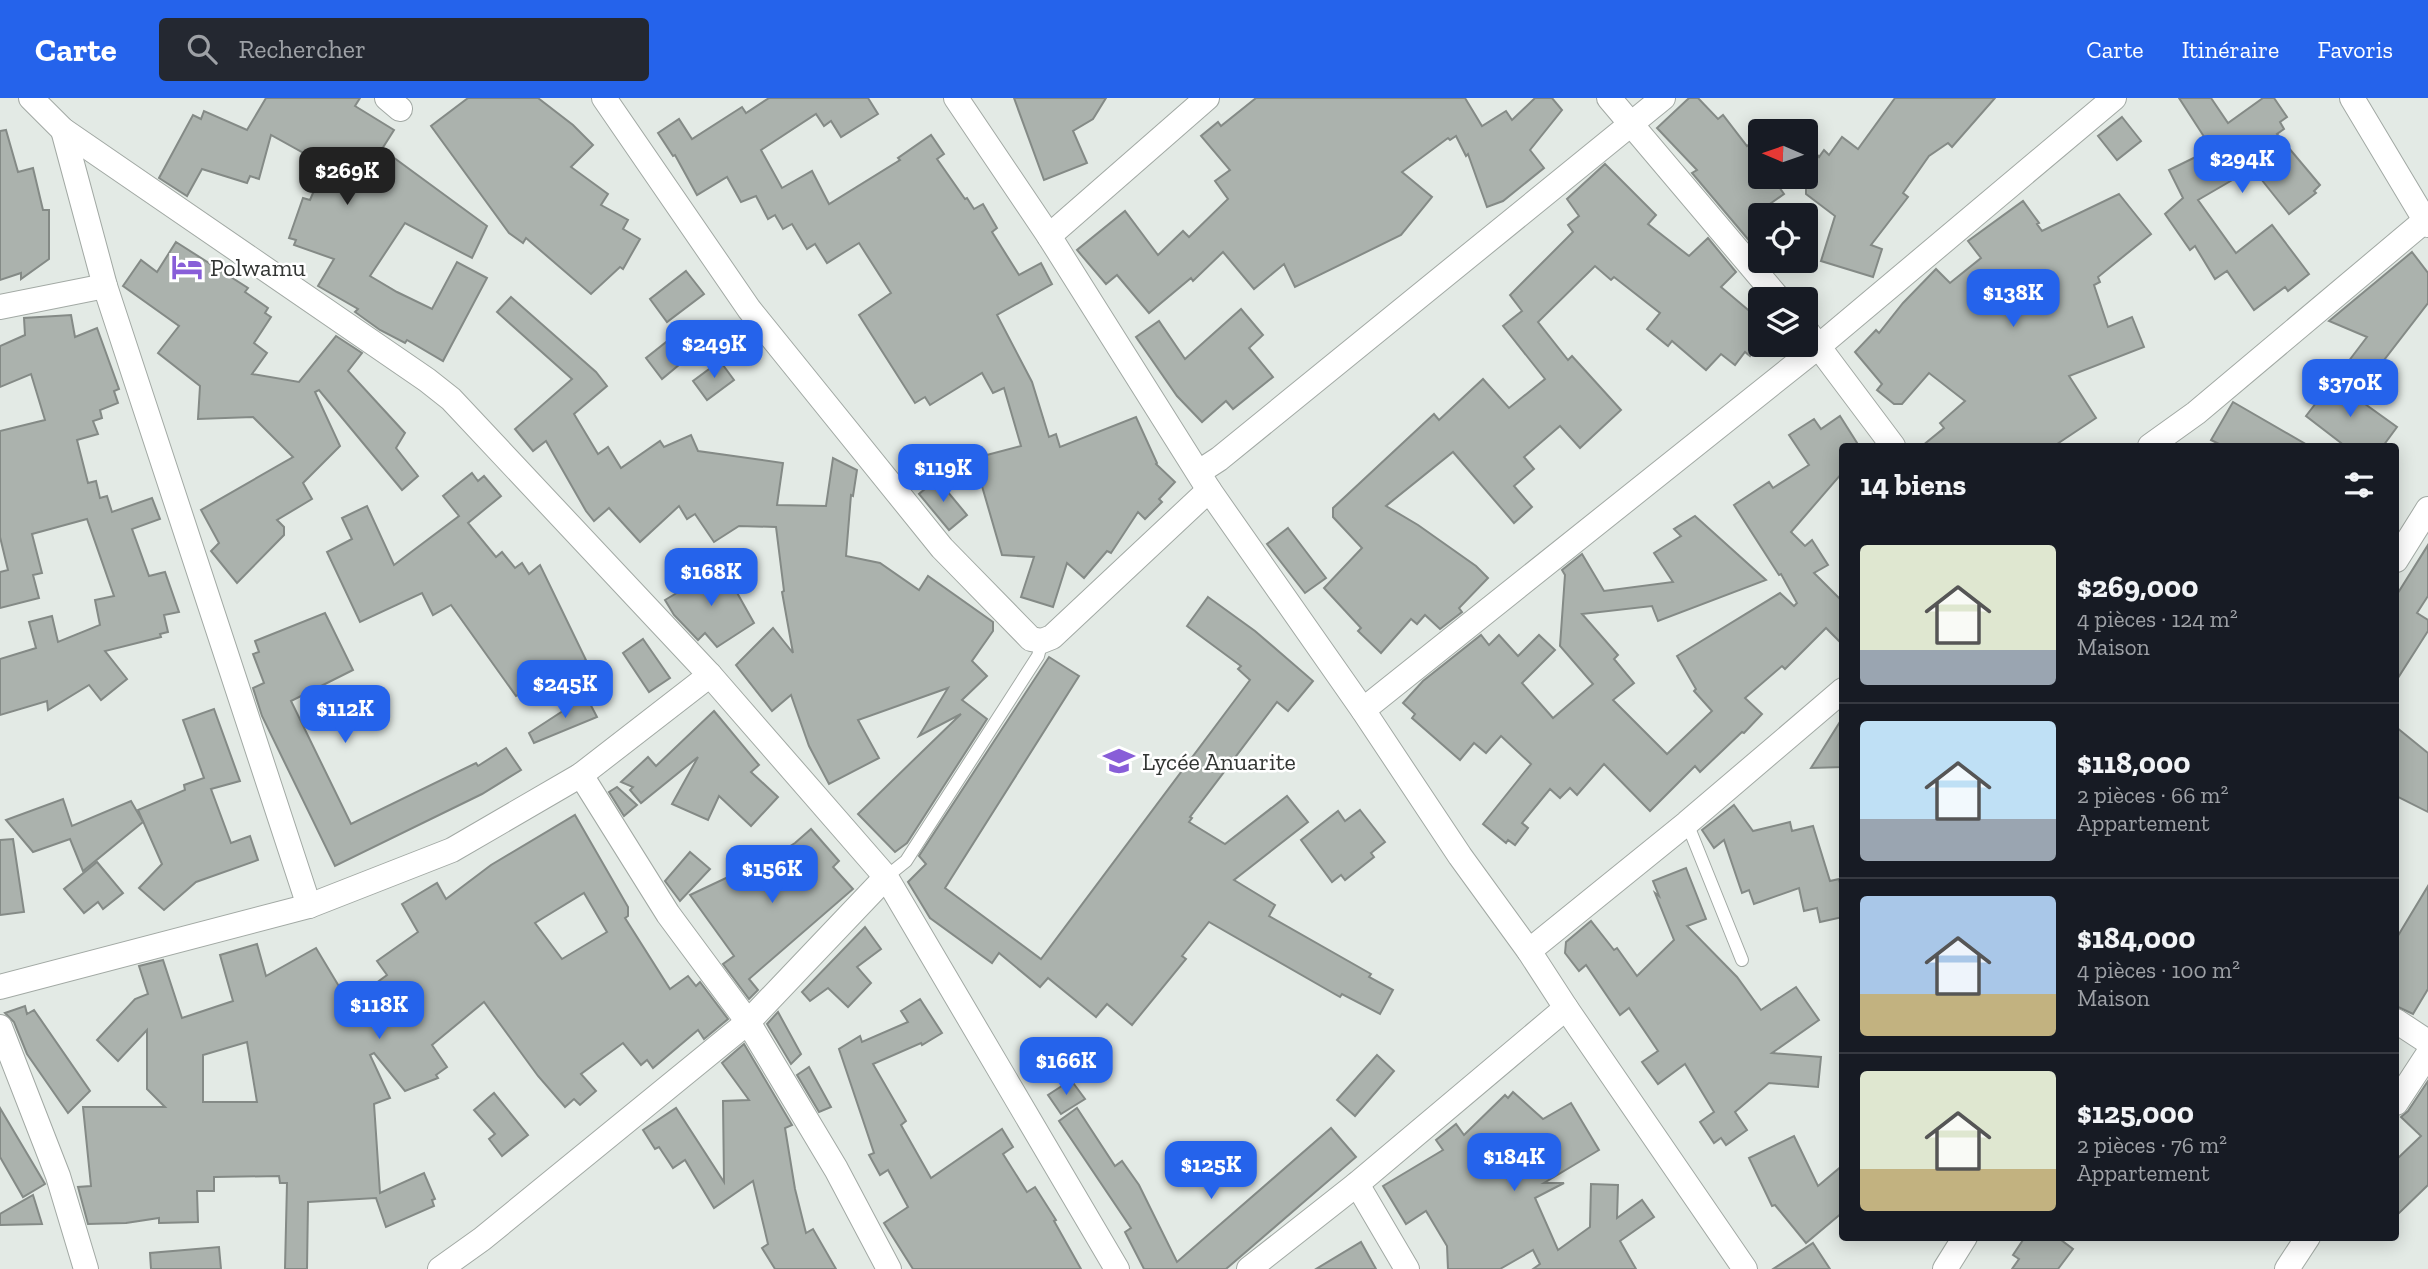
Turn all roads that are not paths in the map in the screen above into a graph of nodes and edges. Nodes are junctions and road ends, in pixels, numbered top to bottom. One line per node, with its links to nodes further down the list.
1 (31, 98): 10 (street)
2 (604, 98): 24 (street)
3 (956, 98): 12 (street)
4 (1206, 98): 12 (street)
5 (1609, 98): 9 (street)
6 (1663, 98): 9 (street)
7 (2113, 98): 16 (street)
8 (2352, 98): 11 (street)
9 (1631, 125): 14 (street); 21 (street)
10 (63, 130): 13 (street); 25 (street)
11 (2427, 221): 20 (street)
12 (1049, 236): 21 (street)
13 (106, 286): 15 (street); 31 (street)
14 (1769, 287)
15 (0, 307)
16 (1818, 334)
17 (1818, 345): 19 (street)
18 (1790, 357): 27 (street)
19 (1891, 443)
20 (2154, 443)
21 (1204, 481): 24 (street); 27 (street)
22 (2428, 509): 23 (street)
23 (2399, 555)
24 (1042, 641): 30 (lane)
25 (710, 675): 28 (street); 30 (street)
26 (1839, 693): 29 (street)
27 (1363, 710): 32 (street)
28 (581, 775): 31 (street); 36 (street)
29 (1687, 823): 32 (street); 33 (lane)
30 (886, 877): 36 (street); 48 (street)
31 (309, 906): 34 (street)
32 (1529, 951): 35 (street)
33 (1742, 960)
34 (0, 987)
35 (1566, 1009): 42 (street); 51 (street)
36 (748, 1023): 46 (street); 47 (street)
37 (2399, 1023): 39 (street)
38 (0, 1027): 45 (street)
39 (2428, 1042)
40 (2428, 1054): 41 (street)
41 (2399, 1098)
42 (1357, 1184): 49 (street); 50 (street)
43 (1962, 1241): 52 (street)
44 (2305, 1241): 53 (street)
45 (86, 1269)
46 (440, 1269)
47 (889, 1269)
48 (1117, 1269)
49 (1249, 1269)
50 (1408, 1269)
51 (1745, 1269)
52 (1945, 1269)
53 (2287, 1269)

